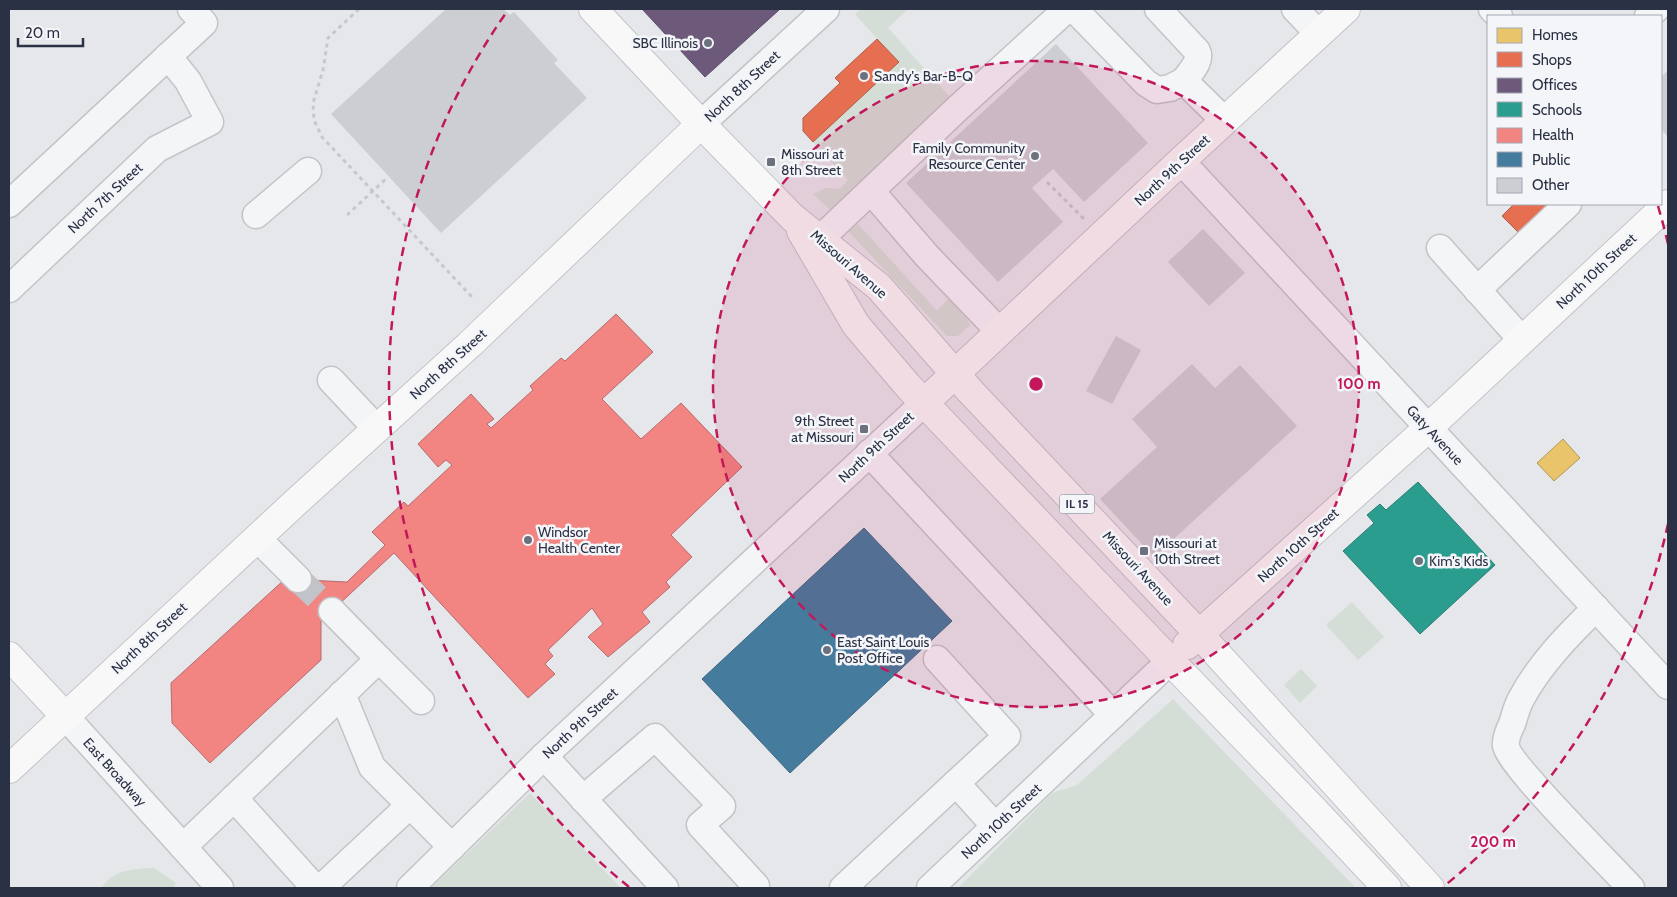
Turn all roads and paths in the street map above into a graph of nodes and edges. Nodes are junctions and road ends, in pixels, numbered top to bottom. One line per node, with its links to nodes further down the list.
1 (191, 9): 10 (street)
2 (360, 9): 18 (path)
3 (593, 9): 13 (main road, Missouri Avenue)
4 (1067, 9): 19 (street)
5 (1074, 9): 11 (street)
6 (1158, 9): 11 (street)
7 (1294, 9): 9 (street)
8 (809, 14): 13 (street, North 8th Street)
9 (1334, 17): 12 (main road, North 9th Street)
10 (168, 56): 20 (street); 29 (street, North 7th Street)
11 (1184, 81): 12 (street)
12 (1225, 121): 14 (main road, North 9th Street)
13 (701, 124): 25 (main road, Missouri Avenue); 38 (main road, North 8th Street)
14 (1181, 161): 32 (main road, North 9th Street); 37 (street, Gaty Avenue)
15 (308, 171): 23 (street)
16 (387, 178): 18 (path)
17 (1047, 182): 26 (path)
18 (372, 190): 24 (path); 31 (path)
19 (871, 190): 27 (street); 32 (street)
20 (9, 204)
21 (1668, 204): 33 (main road, North 10th Street)
22 (1567, 205): 30 (street)
23 (256, 215)
24 (347, 215)
25 (792, 217): 27 (main road, Missouri Avenue); 36 (main road, Missouri Avenue)
26 (1087, 222)
27 (820, 239): 34 (main road, Missouri Avenue)
28 (1440, 248): 30 (street)
29 (9, 289)
30 (1477, 290): 33 (street)
31 (472, 297)
32 (1000, 332): 34 (main road, North 9th Street)
33 (1522, 340): 37 (main road, North 10th Street)
34 (955, 374): 36 (main road, North 9th Street); 44 (main road, Missouri Avenue / IL 15)
35 (331, 380): 38 (street)
36 (924, 403): 39 (street, North 9th Street); 48 (main road, Missouri Avenue)
37 (1428, 428): 42 (street, Gaty Avenue); 44 (main road, North 10th Street)
38 (377, 429): 40 (main road, North 8th Street)
39 (869, 453): 52 (street); 54 (street, North 9th Street)
40 (257, 538): 41 (street); 53 (main road, North 8th Street)
41 (298, 579)
42 (1596, 608): 49 (street, Gaty Avenue); 73 (street)
43 (332, 611): 46 (street)
44 (1199, 634): 48 (main road, North 10th Street); 72 (main road, Missouri Avenue / IL 15)
45 (9, 656): 53 (main road, East Broadway)
46 (380, 659): 50 (street); 51 (street)
47 (937, 659): 56 (street)
48 (1170, 661): 52 (street, North 10th Street); 71 (main road, Missouri Avenue)
49 (1668, 686)
50 (342, 694): 57 (street); 59 (street)
51 (421, 701)
52 (1113, 715): 60 (street, North 10th Street)
53 (65, 716): 55 (main road, North 8th Street); 61 (street, East Broadway)
54 (544, 756): 58 (street); 62 (street, North 9th Street)
55 (9, 769)
56 (956, 783): 60 (street); 69 (street)
57 (234, 798): 61 (street); 64 (street)
58 (583, 799): 67 (street); 68 (street)
59 (410, 804): 62 (street); 65 (street)
60 (996, 826): 70 (street, North 10th Street)
61 (183, 847): 63 (street, East Broadway)
62 (452, 847): 66 (street, North 9th Street)
63 (220, 888)
64 (315, 888)
65 (321, 888)
66 (410, 888)
67 (665, 888)
68 (756, 888)
69 (843, 888)
70 (930, 888)
71 (1388, 888)
72 (1430, 888)
73 (1631, 888)

